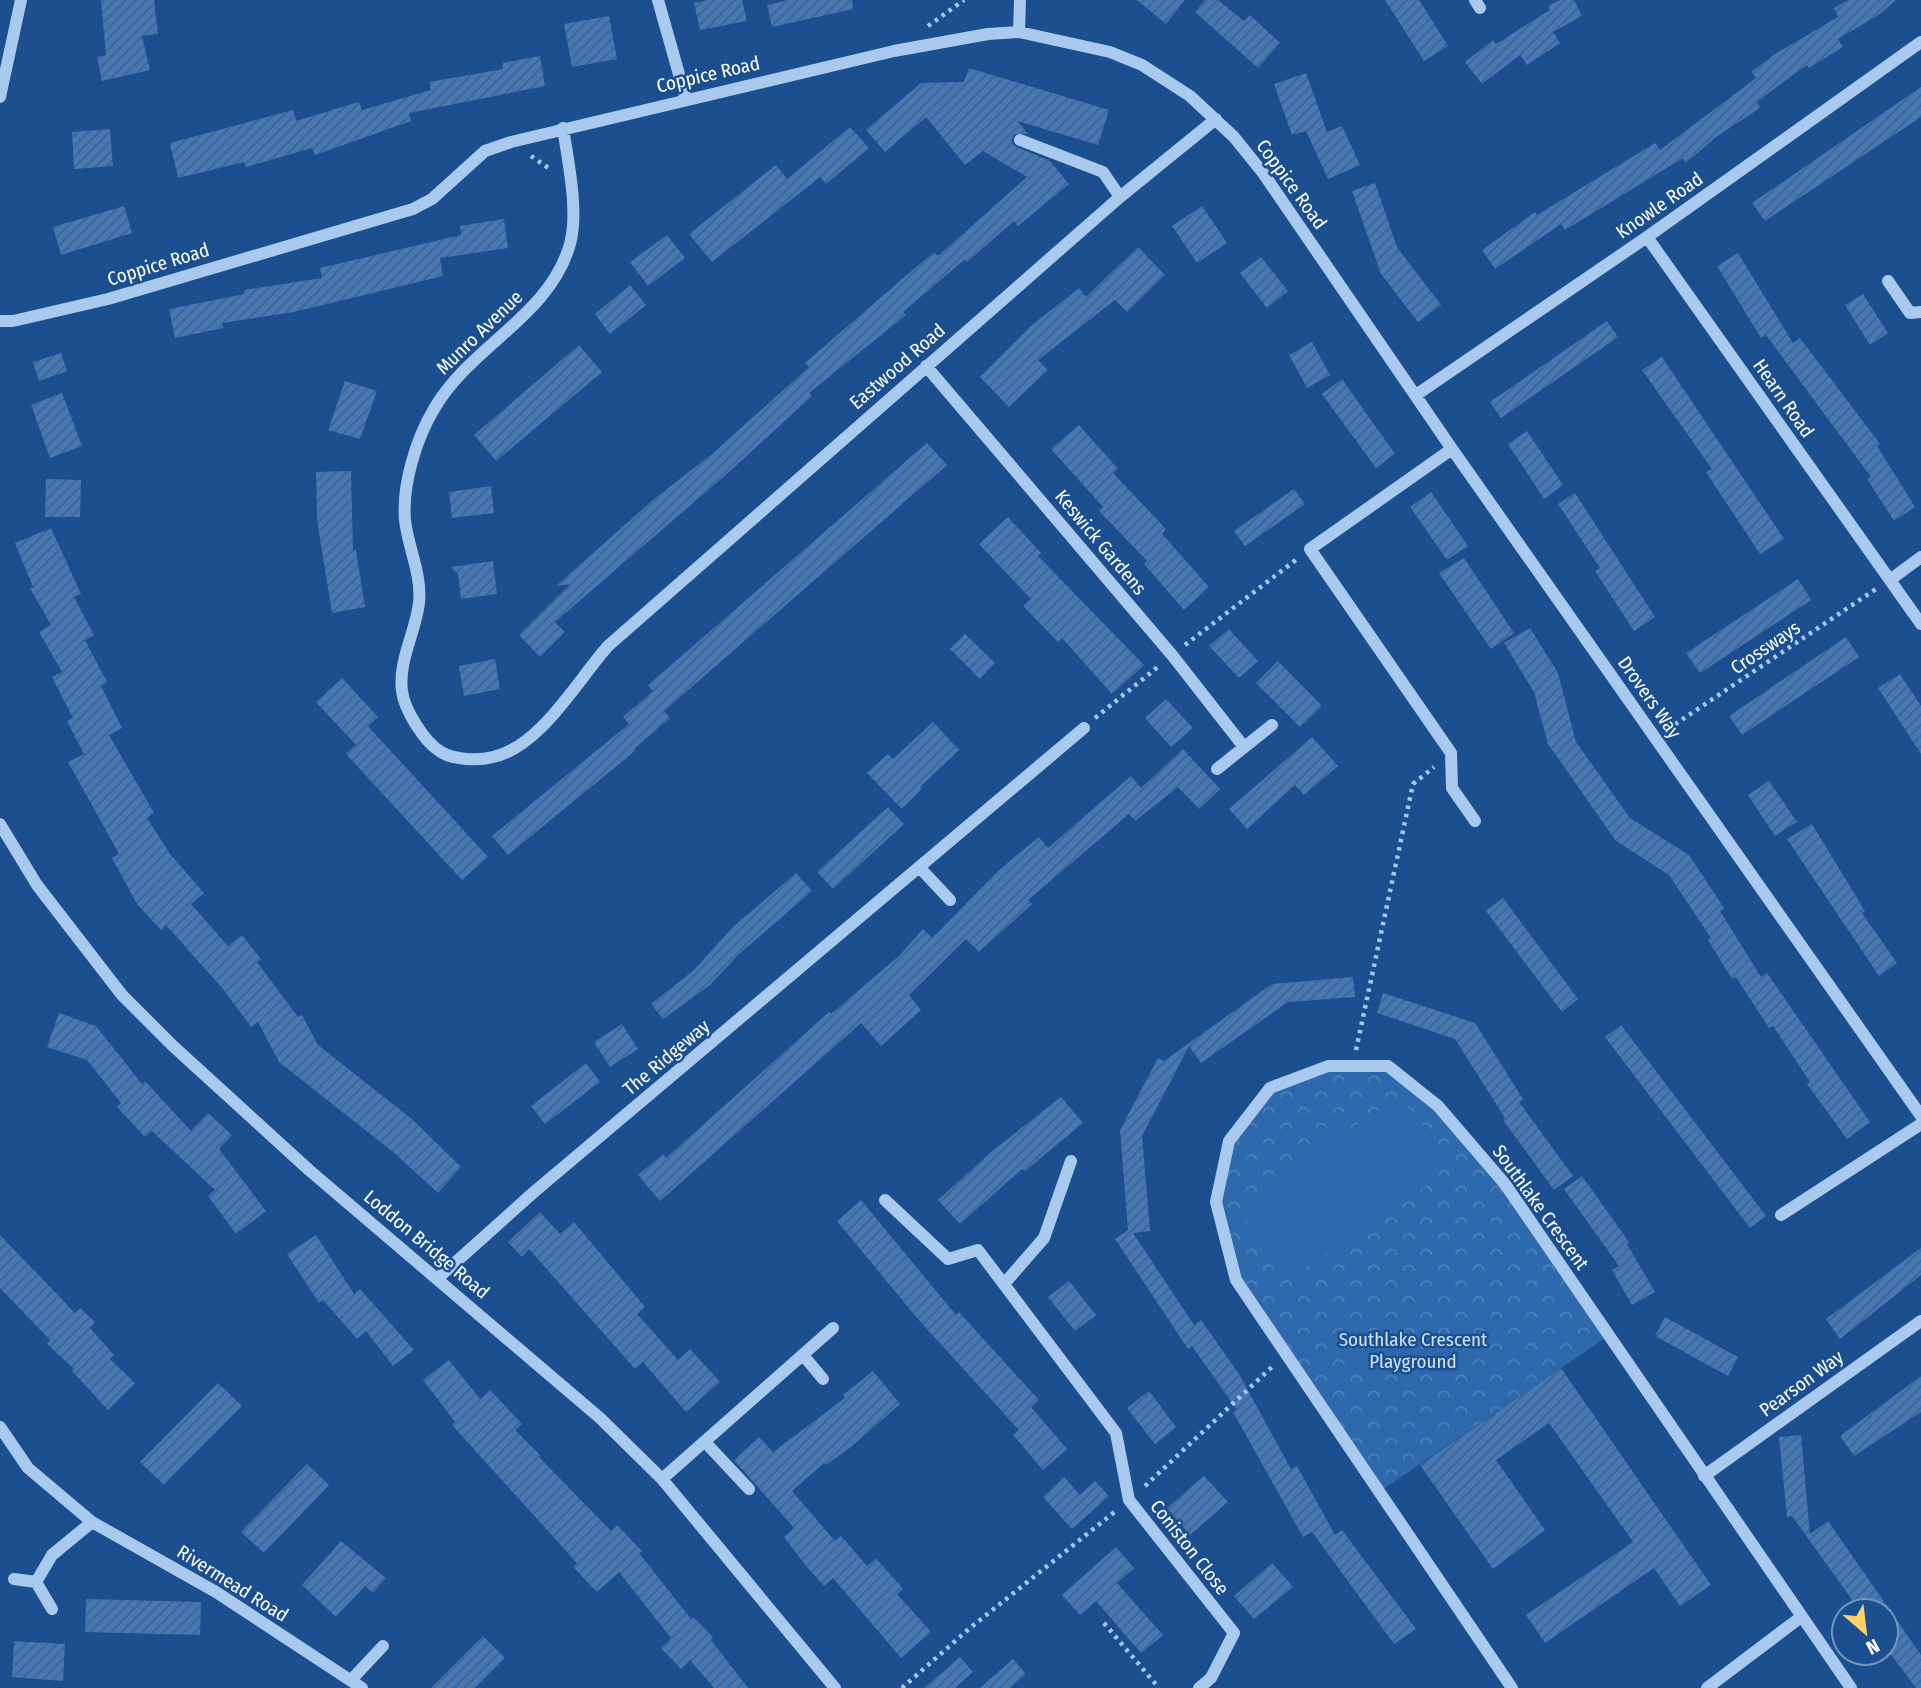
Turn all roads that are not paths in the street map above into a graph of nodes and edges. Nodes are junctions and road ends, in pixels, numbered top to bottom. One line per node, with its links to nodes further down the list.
1 (21, 0): 6 (street)
2 (658, 0): 7 (street)
3 (1020, 0): 4 (street)
4 (1019, 32): 7 (street, Coppice Road); 8 (street, Coppice Road)
5 (1921, 41): 12 (street, Knowle Road)
6 (0, 97)
7 (686, 99): 9 (street, Coppice Road)
8 (1216, 118): 11 (street, Eastwood Road); 14 (street, Coppice Road)
9 (564, 128): 16 (street, Coppice Road); 23 (street, Munro Avenue)
10 (1020, 140): 11 (street)
11 (1120, 197): 17 (street, Eastwood Road)
12 (1647, 237): 18 (street, Knowle Road); 21 (street, Hearn Road)
13 (1888, 281): 15 (street)
14 (1349, 299): 18 (street, Drovers Way)
15 (1921, 312)
16 (0, 321)
17 (926, 366): 23 (street, Eastwood Road); 26 (street, Keswick Gardens)
18 (1416, 395): 19 (street, Drovers Way)
19 (1452, 449): 28 (street); 33 (street, Drovers Way)
20 (1921, 557): 21 (street)
21 (1890, 580): 22 (street, Hearn Road)
22 (1921, 624)
23 (608, 646)
24 (1272, 725): 26 (street)
25 (1084, 728): 30 (street, The Ridgeway)
26 (1244, 747): 27 (street)
27 (1217, 769)
28 (1475, 821)
29 (0, 824): 39 (street, Loddon Bridge Road)
30 (920, 868): 31 (street); 39 (street, The Ridgeway)
31 (950, 900)
32 (1921, 1092): 33 (street)
33 (1910, 1100): 34 (street, Drovers Way)
34 (1921, 1116)
35 (1921, 1124): 38 (street)
36 (1071, 1161): 40 (street)
37 (885, 1200): 40 (street, Coniston Close)
38 (1781, 1215)
39 (438, 1278): 48 (street, Loddon Bridge Road)
40 (1004, 1284): 59 (street, Coniston Close)
41 (1921, 1321): 47 (street, Pearson Way)
42 (833, 1328): 43 (street)
43 (803, 1355): 44 (street); 46 (street)
44 (823, 1379)
45 (0, 1427): 50 (street, Rivermead Road)
46 (705, 1442): 48 (street); 49 (street)
47 (1704, 1476): 54 (street, Southlake Crescent); 60 (street, Southlake Crescent)
48 (662, 1479): 58 (street, Loddon Bridge Road)
49 (749, 1489)
50 (92, 1522): 52 (street); 56 (street, Rivermead Road)
51 (14, 1579): 52 (street)
52 (36, 1582): 53 (street)
53 (52, 1609)
54 (1801, 1617): 61 (street); 62 (street, Southlake Crescent)
55 (383, 1646): 56 (street)
56 (352, 1679): 57 (street, Rivermead Road)
57 (362, 1688)
58 (835, 1688)
59 (1199, 1688)
60 (1512, 1688)
61 (1707, 1688)
62 (1851, 1688)

